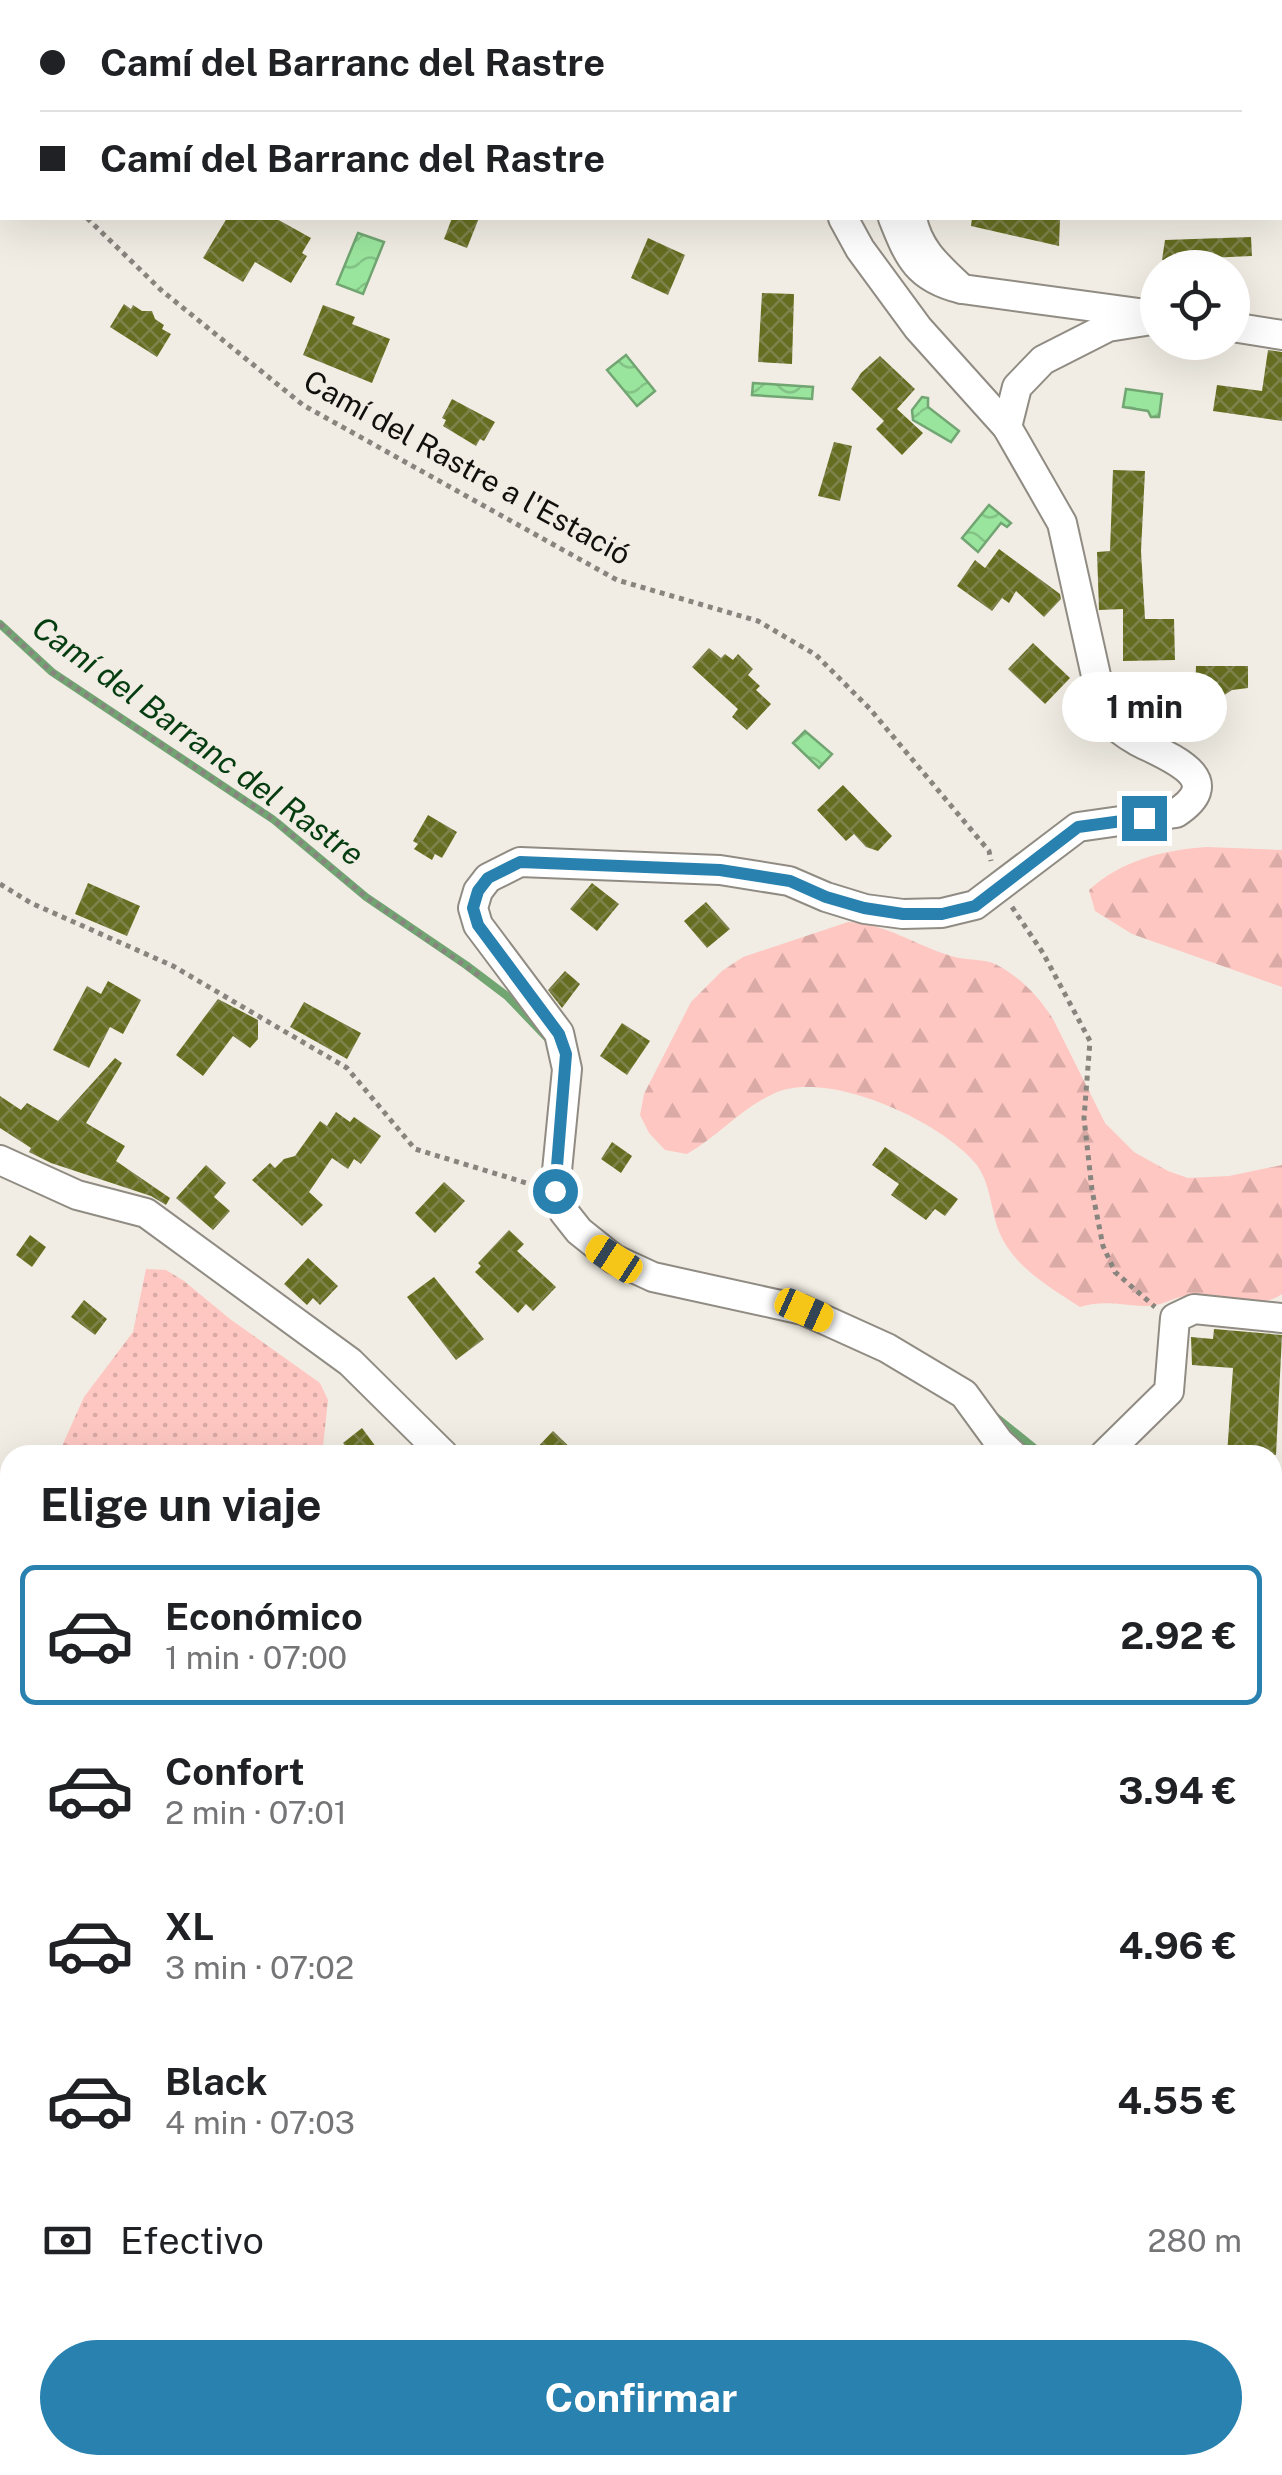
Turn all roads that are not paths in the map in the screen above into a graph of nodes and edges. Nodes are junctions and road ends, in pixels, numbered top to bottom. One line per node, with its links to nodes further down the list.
1 (844, 220): 5 (street)
2 (858, 220): 5 (street)
3 (894, 220): 6 (street)
4 (912, 220): 6 (street)
5 (860, 249): 11 (street)
6 (962, 289): 7 (street)
7 (1140, 314)
8 (1140, 321): 11 (street)
9 (1250, 330): 10 (street)
10 (1282, 335)
11 (1006, 426): 15 (street)
12 (0, 1160): 14 (street)
13 (1282, 1318): 16 (street)
14 (434, 1445)
15 (1002, 1445)
16 (1114, 1445)

